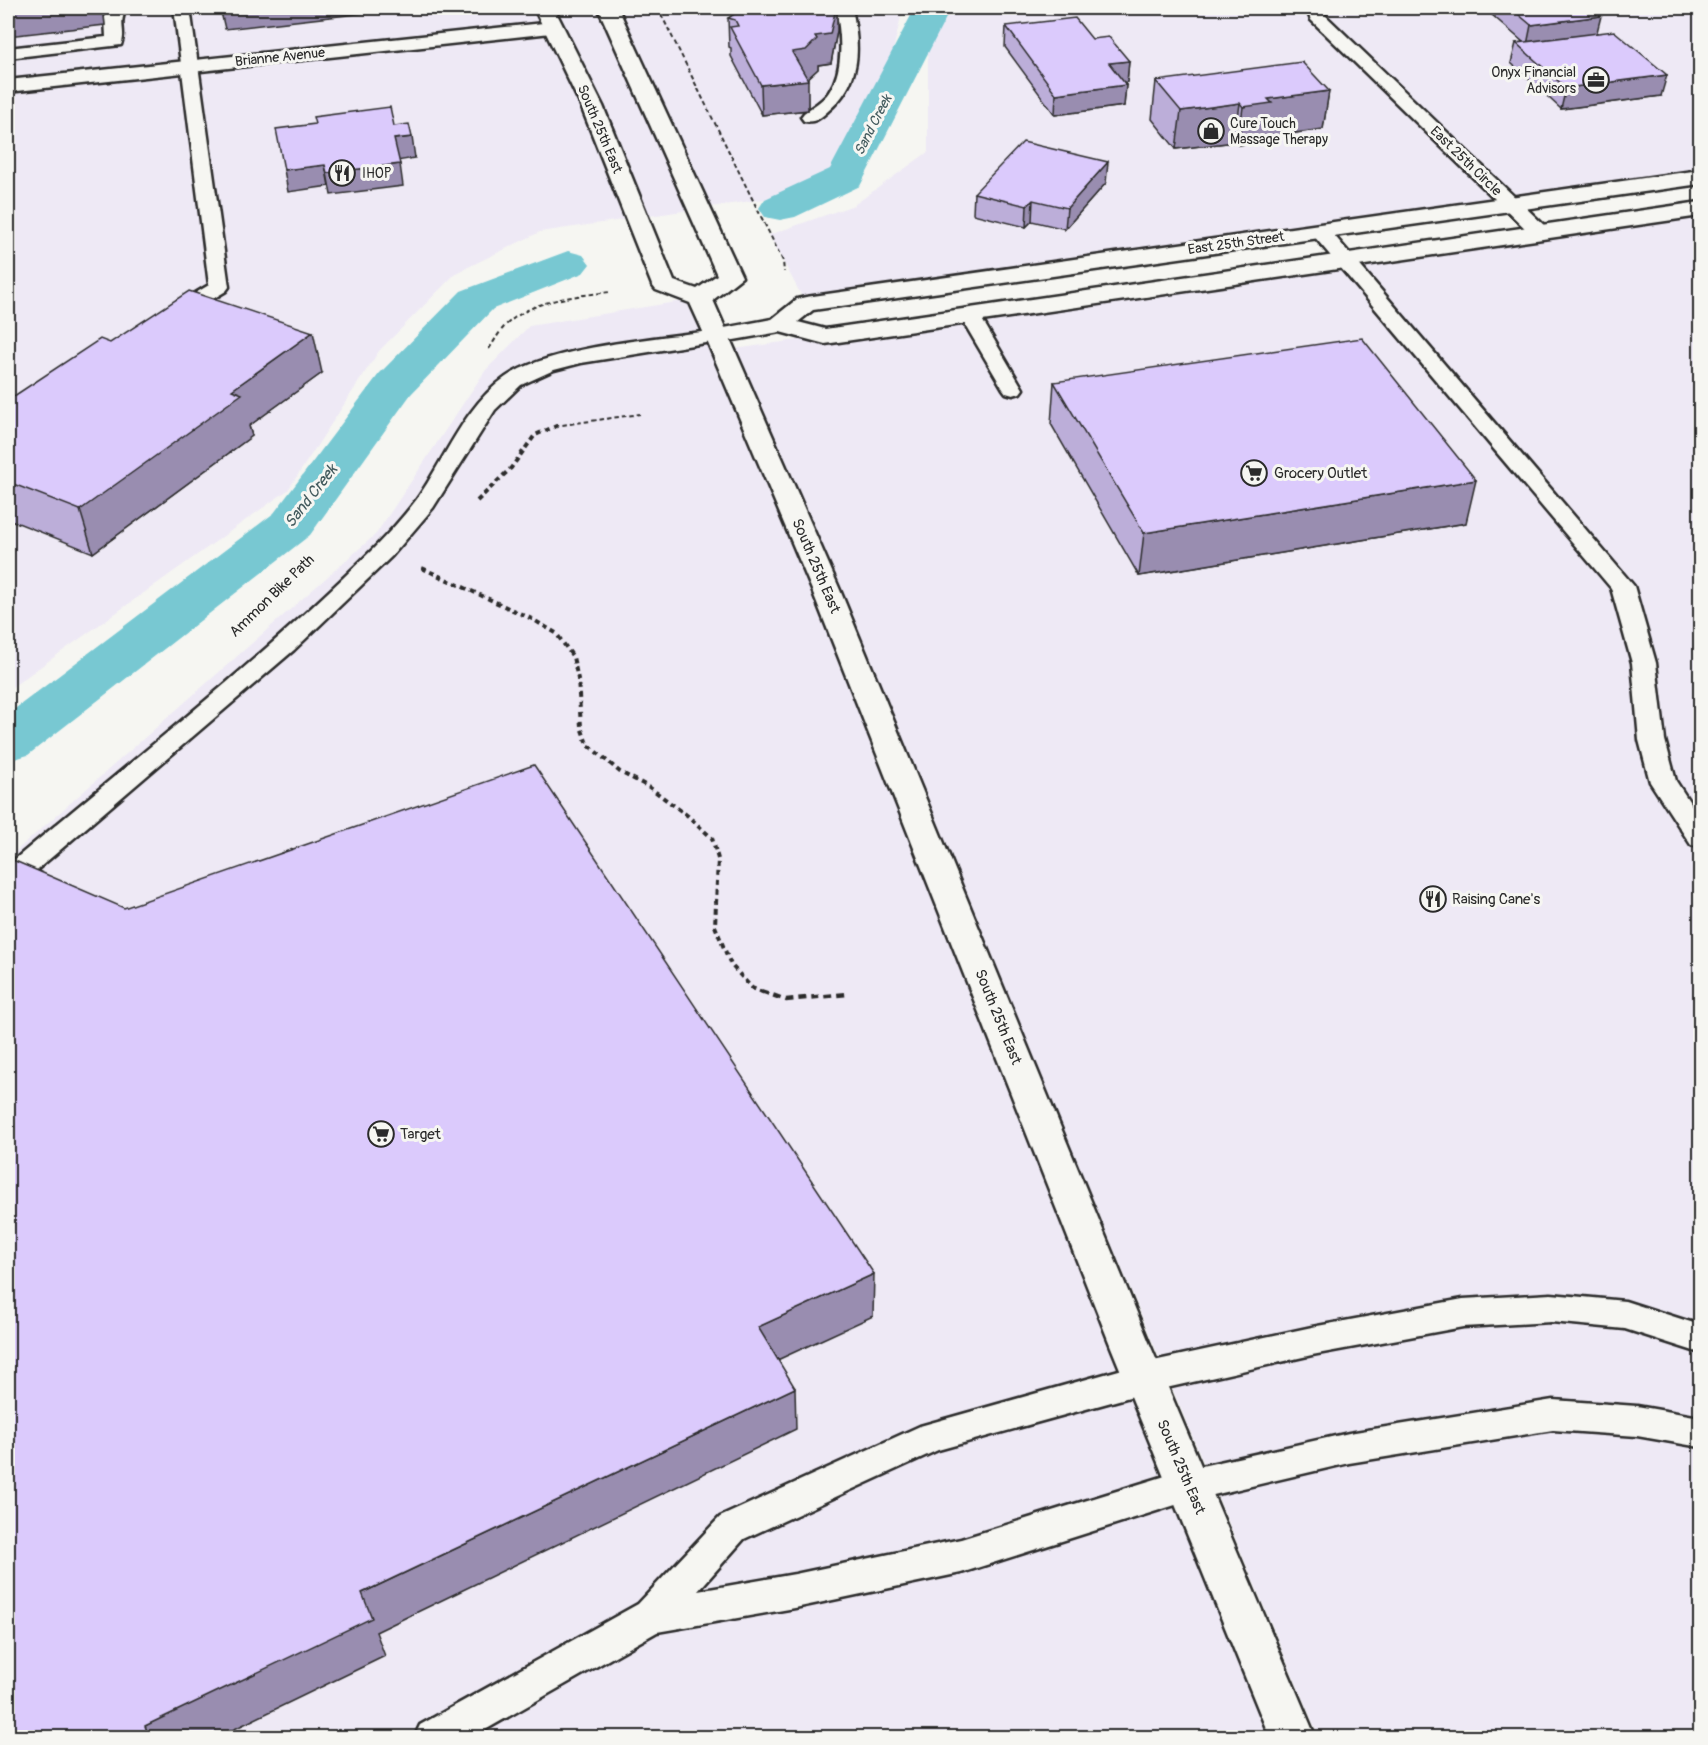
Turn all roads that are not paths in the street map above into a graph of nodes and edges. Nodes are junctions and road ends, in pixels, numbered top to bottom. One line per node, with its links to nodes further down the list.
1 (119, 8): 7 (lane)
2 (182, 8): 8 (lane)
3 (608, 8): 17 (main road)
4 (844, 8): 10 (lane)
5 (1314, 8): 12 (lane, East 25th Circle)
6 (548, 18): 8 (main road, Brianne Avenue); 17 (main road, South 25th East)
7 (8, 53)
8 (190, 66): 9 (main road, Brianne Avenue); 19 (lane)
9 (8, 86)
10 (810, 117)
11 (1701, 177): 12 (main road, East 25th Street)
12 (1510, 204): 14 (main road, East 25th Street); 15 (lane, East 25th Circle)
13 (1701, 209): 15 (main road, East 25th Street)
14 (1320, 231): 16 (lane); 20 (main road, East 25th Street)
15 (1541, 233): 16 (main road, East 25th Street)
16 (1347, 261): 18 (main road, East 25th Street); 23 (lane)
17 (700, 298): 21 (main road, South 25th East)
18 (970, 316): 20 (main road, East 25th Street); 22 (lane)
19 (162, 322)
20 (780, 325): 21 (main road, East 25th Street)
21 (717, 336): 24 (lane); 26 (main road, South 25th East)
22 (1013, 389)
23 (1701, 838)
24 (8, 879)
25 (1701, 1339): 26 (lane)
26 (1144, 1378): 28 (main road, South 25th East); 29 (lane)
27 (1701, 1432): 28 (lane)
28 (1188, 1485): 29 (lane); 31 (main road, South 25th East)
29 (651, 1616): 30 (lane)
30 (433, 1737)
31 (1293, 1737)

